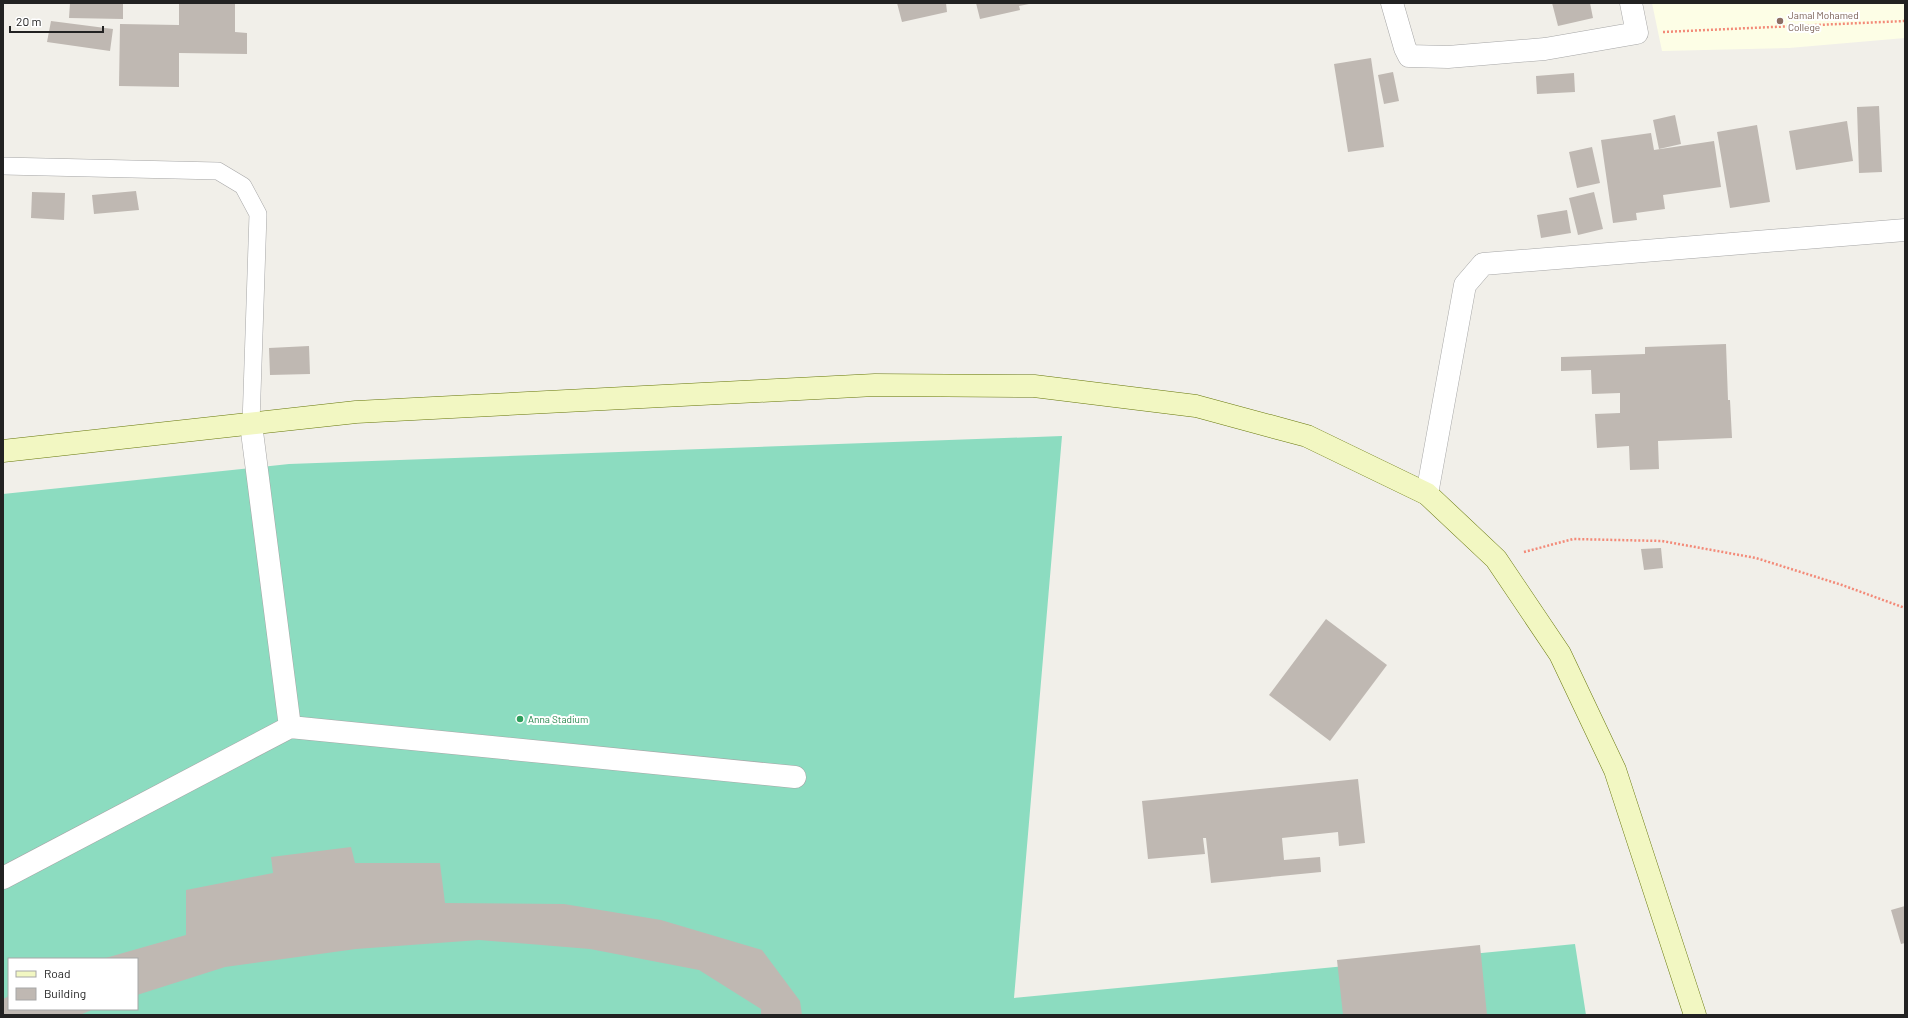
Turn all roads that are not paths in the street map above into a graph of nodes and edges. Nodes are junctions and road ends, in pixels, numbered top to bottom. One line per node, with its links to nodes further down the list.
1 (1392, 3): 2 (street)
2 (1631, 3)
3 (3, 166): 5 (lane)
4 (1905, 230): 7 (street)
5 (251, 424): 6 (main road); 7 (main road); 8 (street)
6 (3, 452)
7 (1427, 494): 11 (main road)
8 (290, 727): 9 (street); 10 (street)
9 (795, 777)
10 (3, 878)
11 (1695, 1015)

